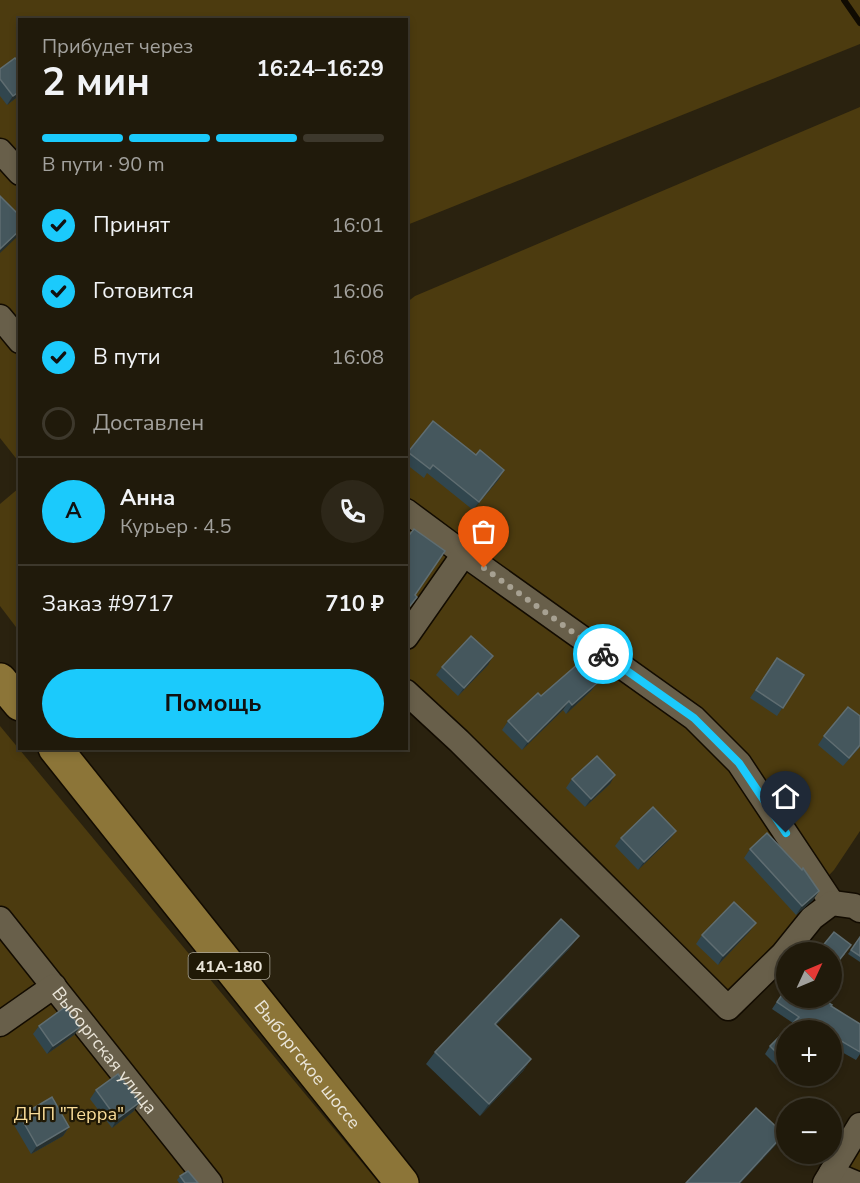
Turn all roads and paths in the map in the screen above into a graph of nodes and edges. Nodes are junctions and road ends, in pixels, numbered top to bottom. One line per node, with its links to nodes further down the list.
1 (0, 151): 2 (street)
2 (18, 171)
3 (0, 317): 4 (street)
4 (18, 338)
5 (408, 512): 6 (street)
6 (465, 554): 7 (street); 12 (street)
7 (408, 634)
8 (0, 680): 10 (main road)
9 (408, 694): 12 (street)
10 (18, 702)
11 (57, 750): 20 (main road, Выборгское шоссе / 41А-180)
12 (832, 903): 13 (street)
13 (860, 910)
14 (0, 919): 15 (street, Выборгская улица)
15 (54, 986): 16 (street); 19 (street, Выборгская улица)
16 (0, 1024)
17 (860, 1125): 18 (street)
18 (828, 1178): 21 (street)
19 (210, 1183)
20 (402, 1183)
21 (855, 1183)

